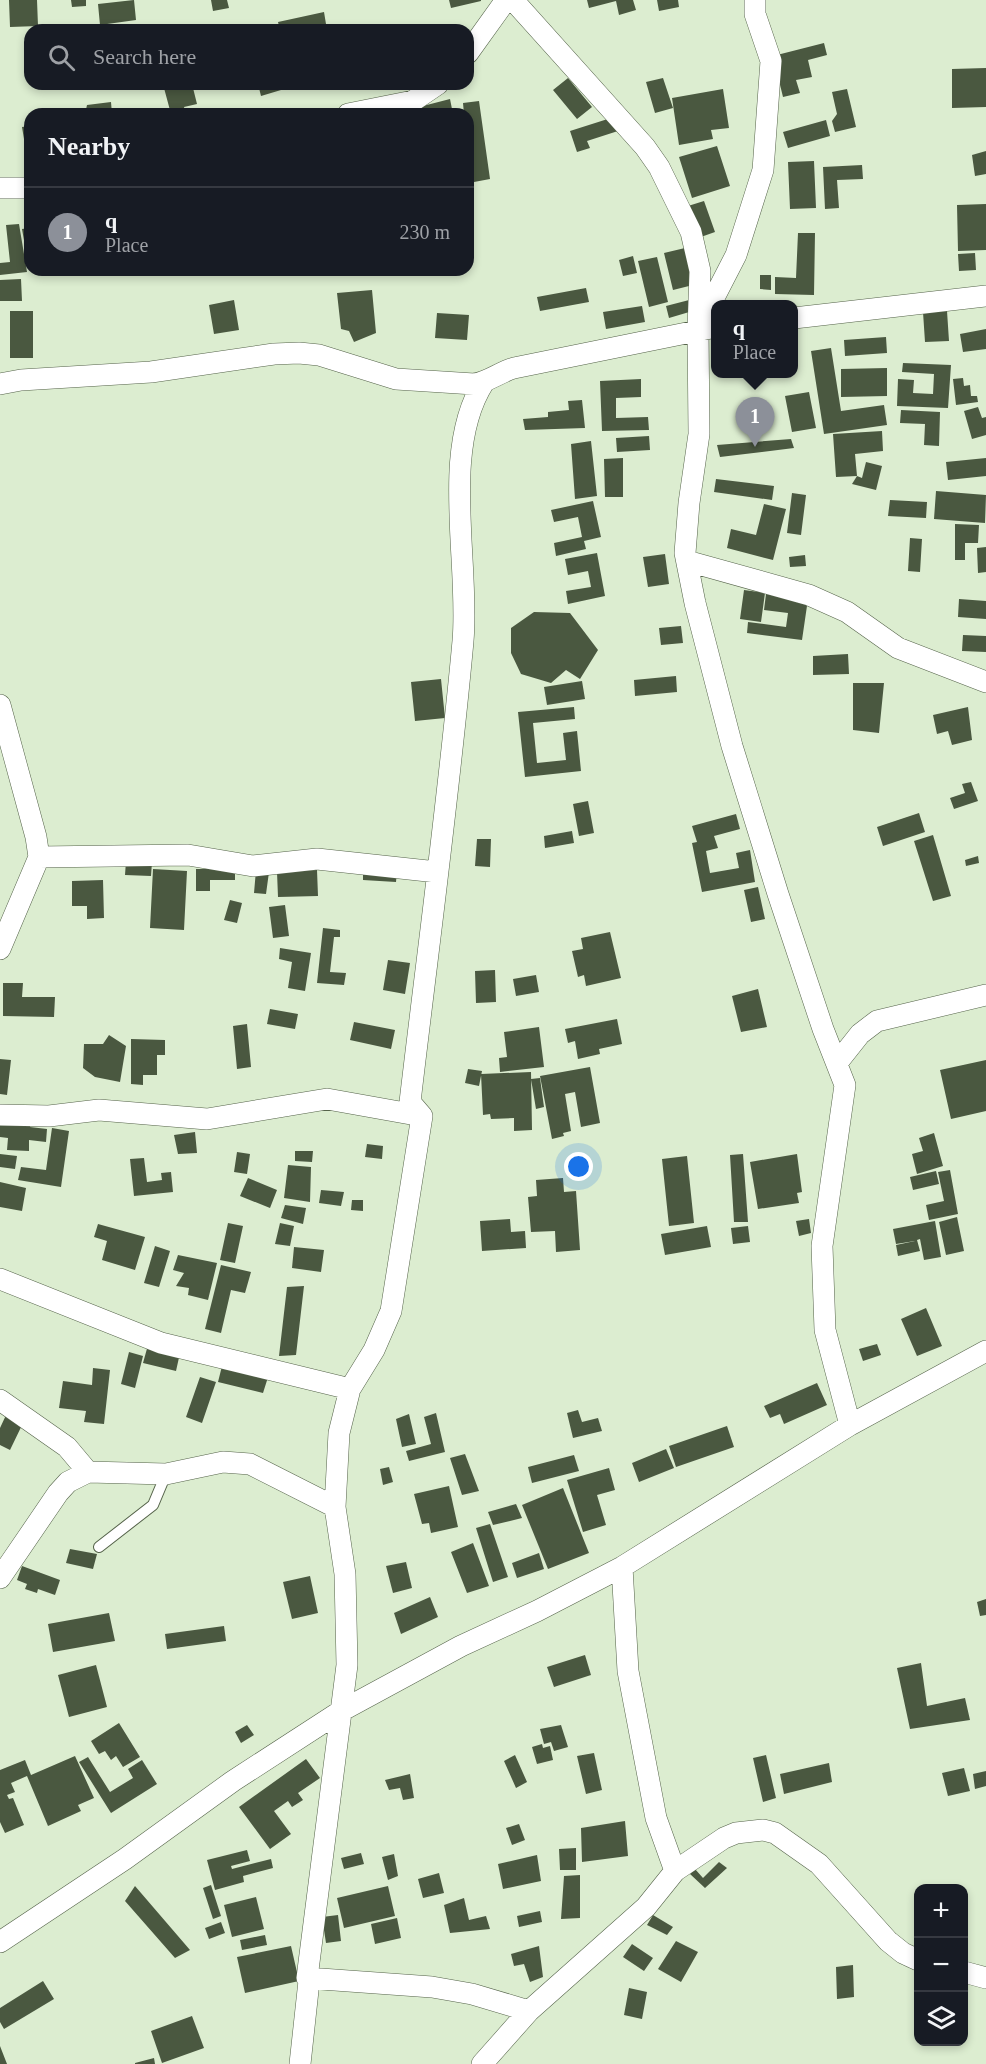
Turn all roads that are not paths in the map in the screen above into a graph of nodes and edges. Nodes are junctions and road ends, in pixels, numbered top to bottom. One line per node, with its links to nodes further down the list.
1 (506, 0): 4 (street)
2 (513, 0): 12 (street)
3 (755, 0): 10 (street)
4 (474, 45)
5 (429, 90): 6 (street)
6 (378, 108)
7 (0, 188): 8 (street)
8 (24, 188)
9 (986, 296): 11 (street)
10 (718, 300)
11 (798, 318)
12 (707, 328): 13 (street); 15 (street)
13 (484, 382): 14 (street); 19 (street)
14 (0, 384)
15 (687, 561): 16 (street); 22 (street)
16 (986, 682)
17 (0, 705): 18 (street)
18 (39, 857): 19 (street); 20 (street)
19 (437, 872): 24 (street)
20 (0, 949)
21 (986, 995): 22 (street)
22 (837, 1063): 29 (street)
23 (0, 1115): 24 (street)
24 (422, 1116): 27 (street)
25 (0, 1279): 27 (street)
26 (986, 1351): 29 (street)
27 (350, 1389): 32 (street)
28 (0, 1400): 30 (street)
29 (850, 1425): 34 (street)
30 (88, 1472): 31 (street); 35 (street)
31 (166, 1474): 32 (street); 33 (lane)
32 (335, 1507): 36 (street)
33 (99, 1547)
34 (622, 1567): 36 (street); 37 (street)
35 (0, 1578)
36 (341, 1711): 38 (street); 41 (street)
37 (675, 1871): 39 (street); 43 (street)
38 (0, 1942)
39 (914, 1958)
40 (968, 1973): 42 (street)
41 (307, 1978): 43 (street); 44 (street)
42 (986, 1978)
43 (529, 2011): 45 (street)
44 (300, 2064)
45 (483, 2064)

